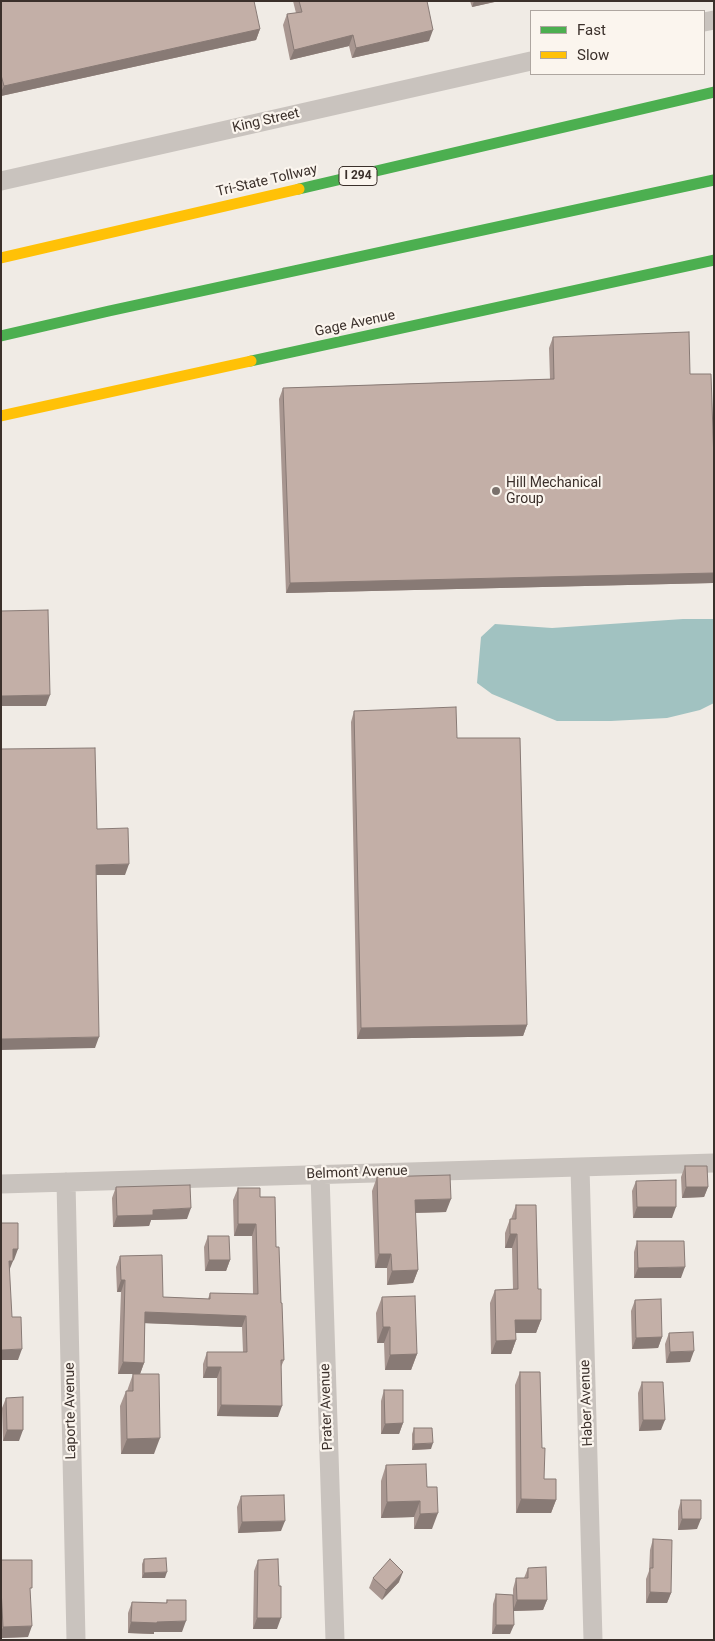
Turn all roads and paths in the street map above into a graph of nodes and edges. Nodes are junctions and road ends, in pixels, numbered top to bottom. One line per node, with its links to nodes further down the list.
1 (530, 61): 4 (street, King Street)
2 (714, 92): 5 (main road, Tri-State Tollway / I 294)
3 (714, 180): 7 (main road)
4 (1, 181)
5 (1, 258)
6 (714, 260): 8 (main road, Gage Avenue)
7 (1, 336)
8 (1, 416)
9 (714, 1162): 10 (street, Belmont Avenue)
10 (580, 1167): 11 (street, Belmont Avenue); 16 (street, Haber Avenue)
11 (320, 1174): 12 (street, Belmont Avenue); 15 (street, Prater Avenue)
12 (66, 1182): 13 (street, Belmont Avenue); 14 (street, Laporte Avenue)
13 (1, 1184)
14 (76, 1640)
15 (335, 1640)
16 (593, 1640)

